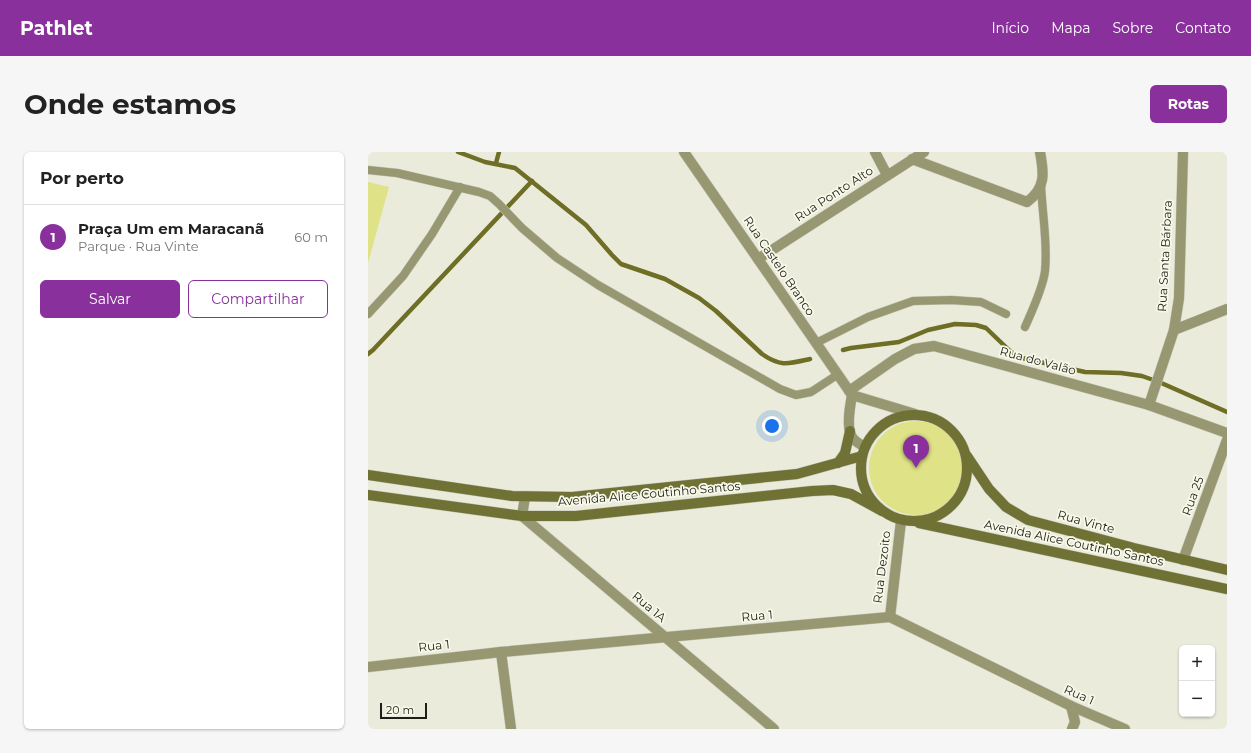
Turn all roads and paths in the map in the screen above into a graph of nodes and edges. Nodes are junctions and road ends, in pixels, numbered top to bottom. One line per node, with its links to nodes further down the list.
1 (684, 152): 11 (street, Rua Castelo Branco)
2 (874, 152): 8 (street)
3 (924, 152): 6 (street, Rua Ponto Alto)
4 (1040, 152): 9 (street)
5 (1183, 152): 16 (street, Rua Santa Bárbara)
6 (912, 159): 8 (street, Rua Ponto Alto); 9 (street)
7 (368, 170): 10 (lane)
8 (887, 175): 11 (street, Rua Ponto Alto)
9 (1042, 184): 15 (lane)
10 (460, 188): 13 (lane); 18 (lane)
11 (758, 259): 17 (street, Rua Castelo Branco)
12 (1227, 309): 16 (street)
13 (368, 314)
14 (1006, 314): 17 (lane)
15 (1025, 327)
16 (1174, 330): 20 (street, Rua Santa Bárbara)
17 (816, 343): 18 (street, Rua Castelo Branco)
18 (837, 375): 19 (street, Rua Castelo Branco)
19 (850, 393): 20 (street, Rua do Valão); 21 (street); 22 (street)
20 (1149, 405): 23 (street, Rua do Valão)
21 (915, 414): 25 (main road); 26 (main road)
22 (850, 431): 25 (street); 27 (main road)
23 (1227, 433)
24 (1227, 440): 35 (street, Rua 25)
25 (863, 452): 27 (main road, Avenida Alice Coutinho Santos); 31 (main road)
26 (966, 455): 34 (main road); 35 (main road, Rua Vinte)
27 (838, 463): 30 (main road, Avenida Alice Coutinho Santos)
28 (368, 475): 30 (main road, Avenida Alice Coutinho Santos)
29 (368, 495): 32 (main road, Avenida Alice Coutinho Santos)
30 (525, 497): 32 (street)
31 (882, 512): 32 (main road, Avenida Alice Coutinho Santos); 33 (main road)
32 (522, 516): 39 (street, Rua 1A)
33 (901, 521): 34 (main road); 38 (street, Rua Dezoito)
34 (916, 522): 37 (main road, Avenida Alice Coutinho Santos)
35 (1183, 560): 36 (main road, Rua Vinte)
36 (1227, 570)
37 (1227, 589)
38 (890, 617): 39 (street, Rua 1); 42 (street, Rua 1)
39 (665, 638): 40 (street, Rua 1); 45 (street, Rua 1A)
40 (501, 652): 41 (street, Rua 1); 44 (street)
41 (368, 667)
42 (1071, 706): 43 (street, Rua 1); 46 (street)
43 (1122, 728): 47 (street)
44 (511, 729)
45 (774, 729)
46 (1072, 729)
47 (1109, 729)

